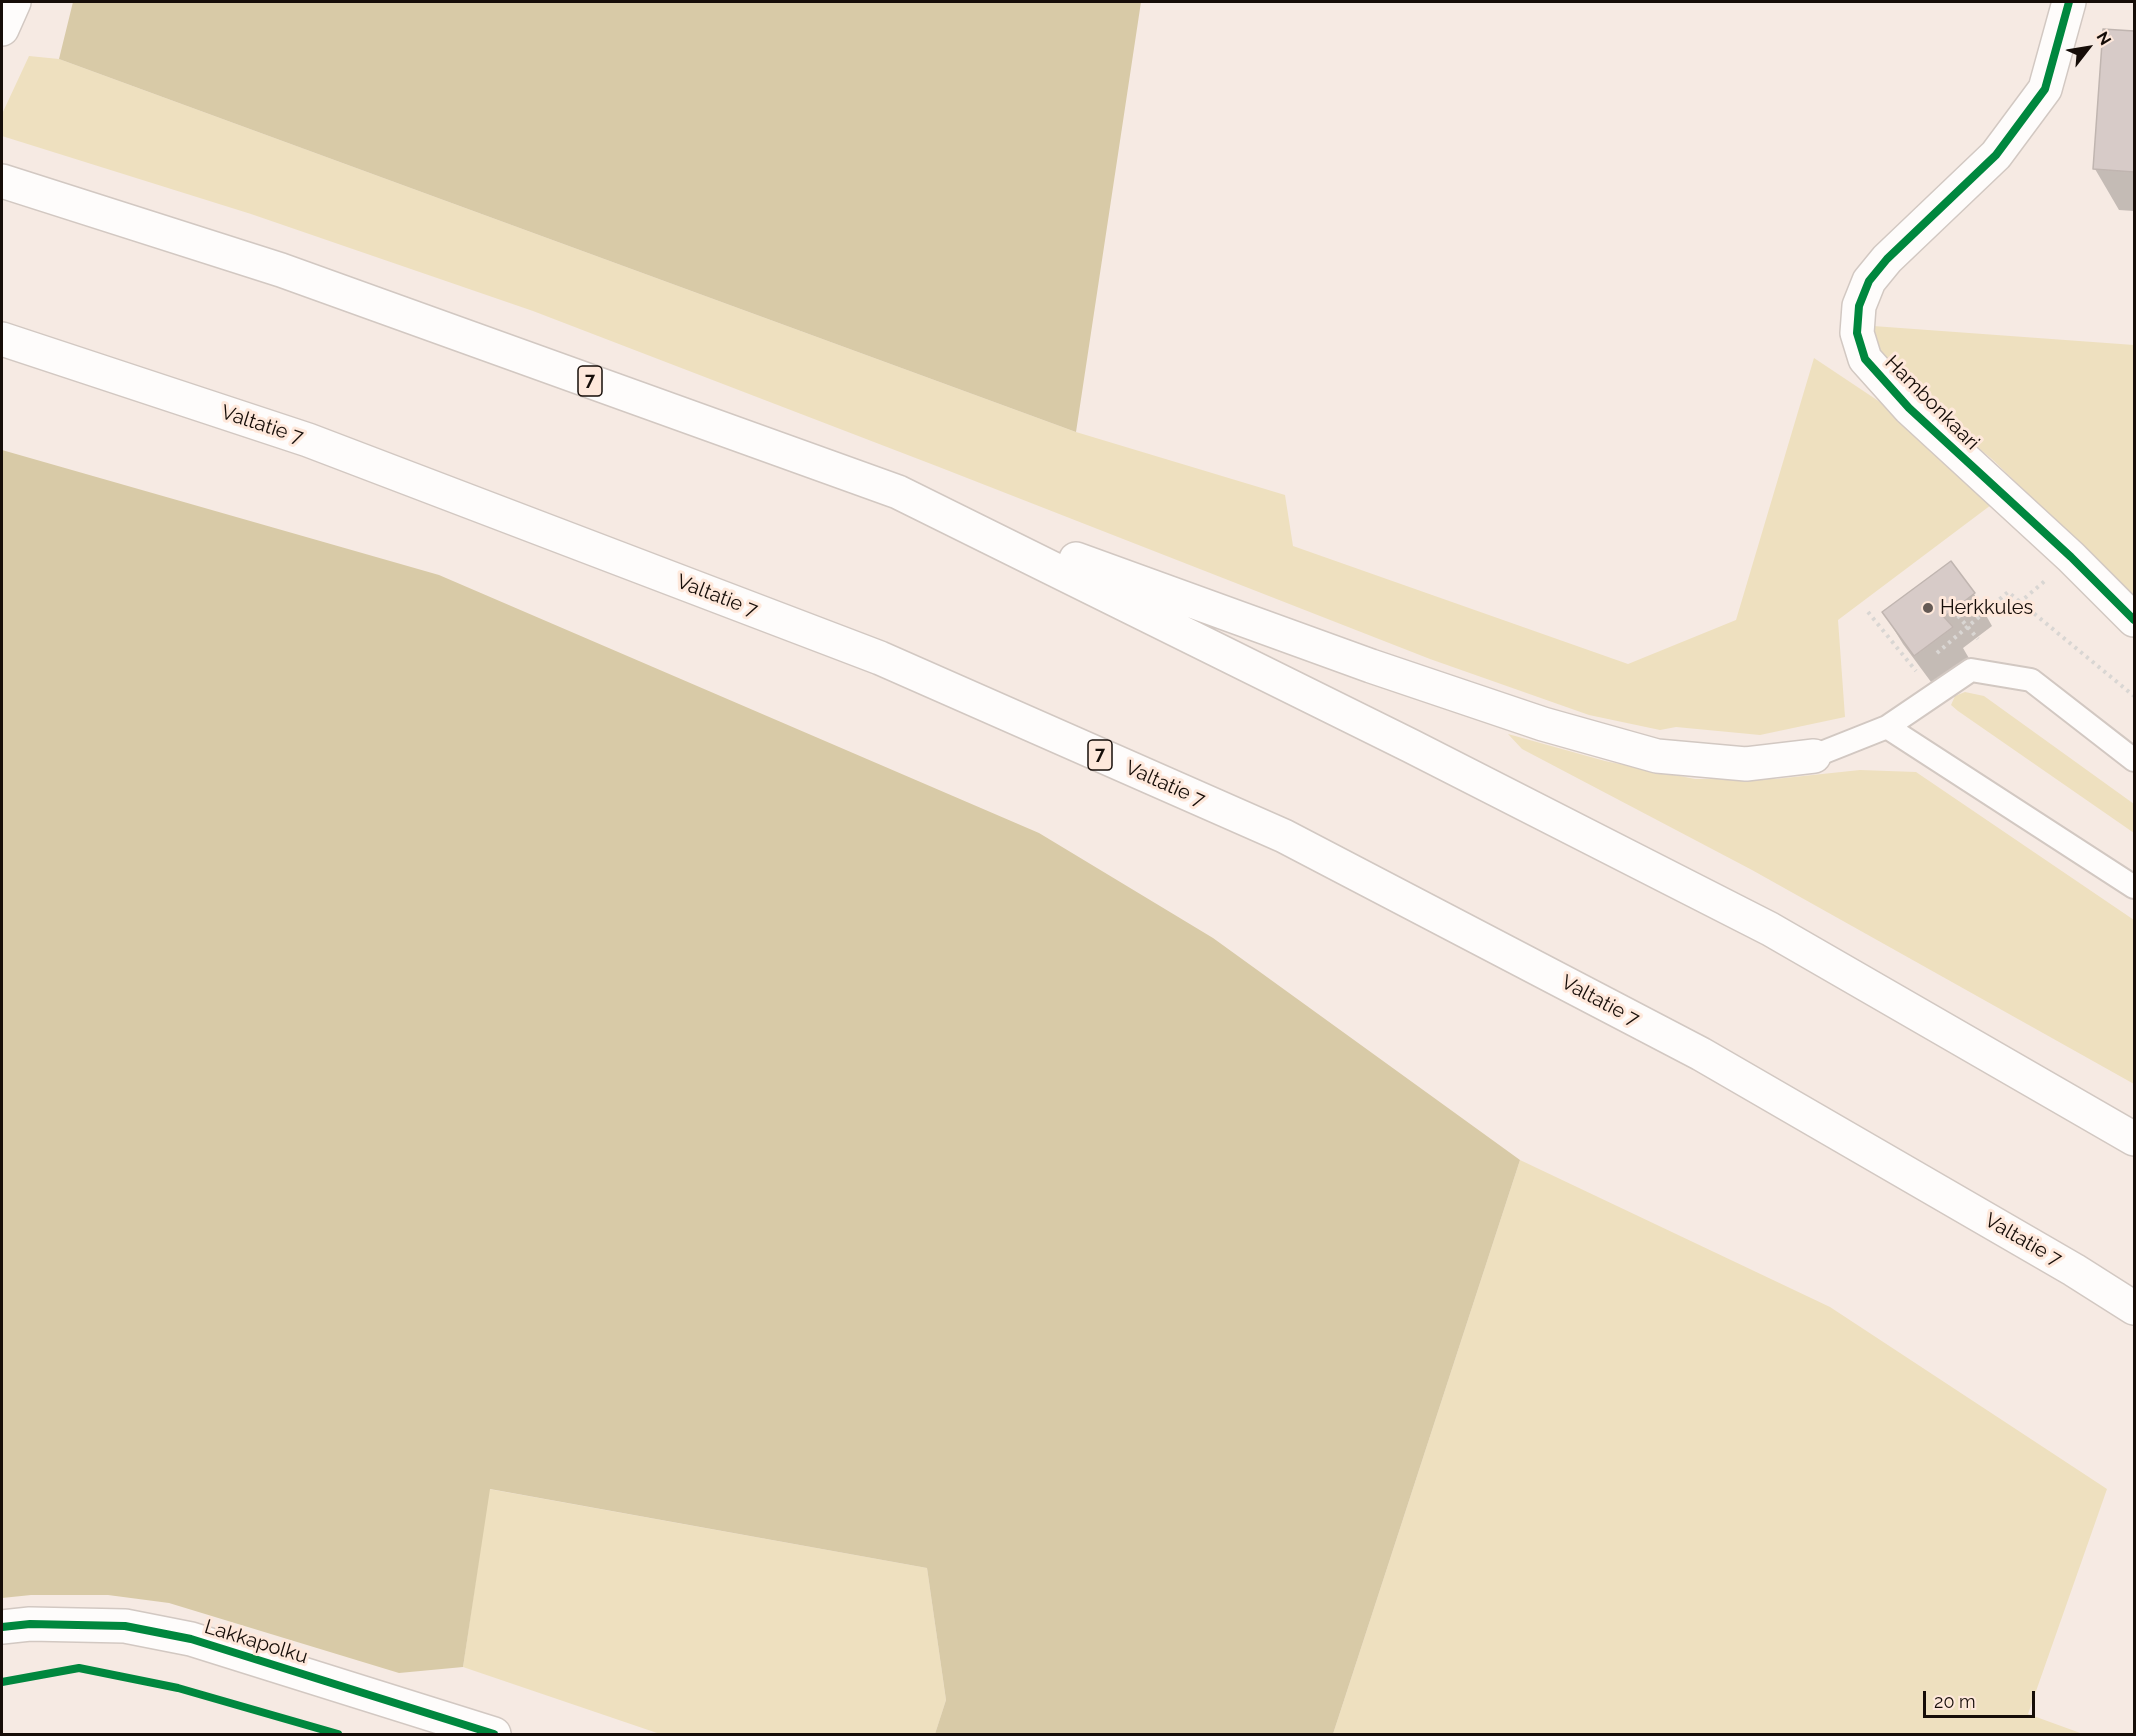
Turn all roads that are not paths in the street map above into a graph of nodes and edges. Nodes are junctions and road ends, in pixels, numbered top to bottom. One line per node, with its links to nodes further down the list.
1 (14, 2): 3 (main road)
2 (2069, 2): 7 (main road, Hambonkaari)
3 (2, 29)
4 (2, 181): 6 (main road, 7)
5 (2, 339): 13 (main road, Valtatie 7 / 7)
6 (898, 492): 9 (main road); 12 (main road, 7)
7 (2134, 620)
8 (1887, 727): 9 (lane); 10 (lane); 11 (lane)
9 (1814, 756)
10 (2134, 760)
11 (2134, 887)
12 (2134, 1138)
13 (2134, 1308)
14 (2, 1627): 15 (main road, Lakkapolku)
15 (494, 1734)

